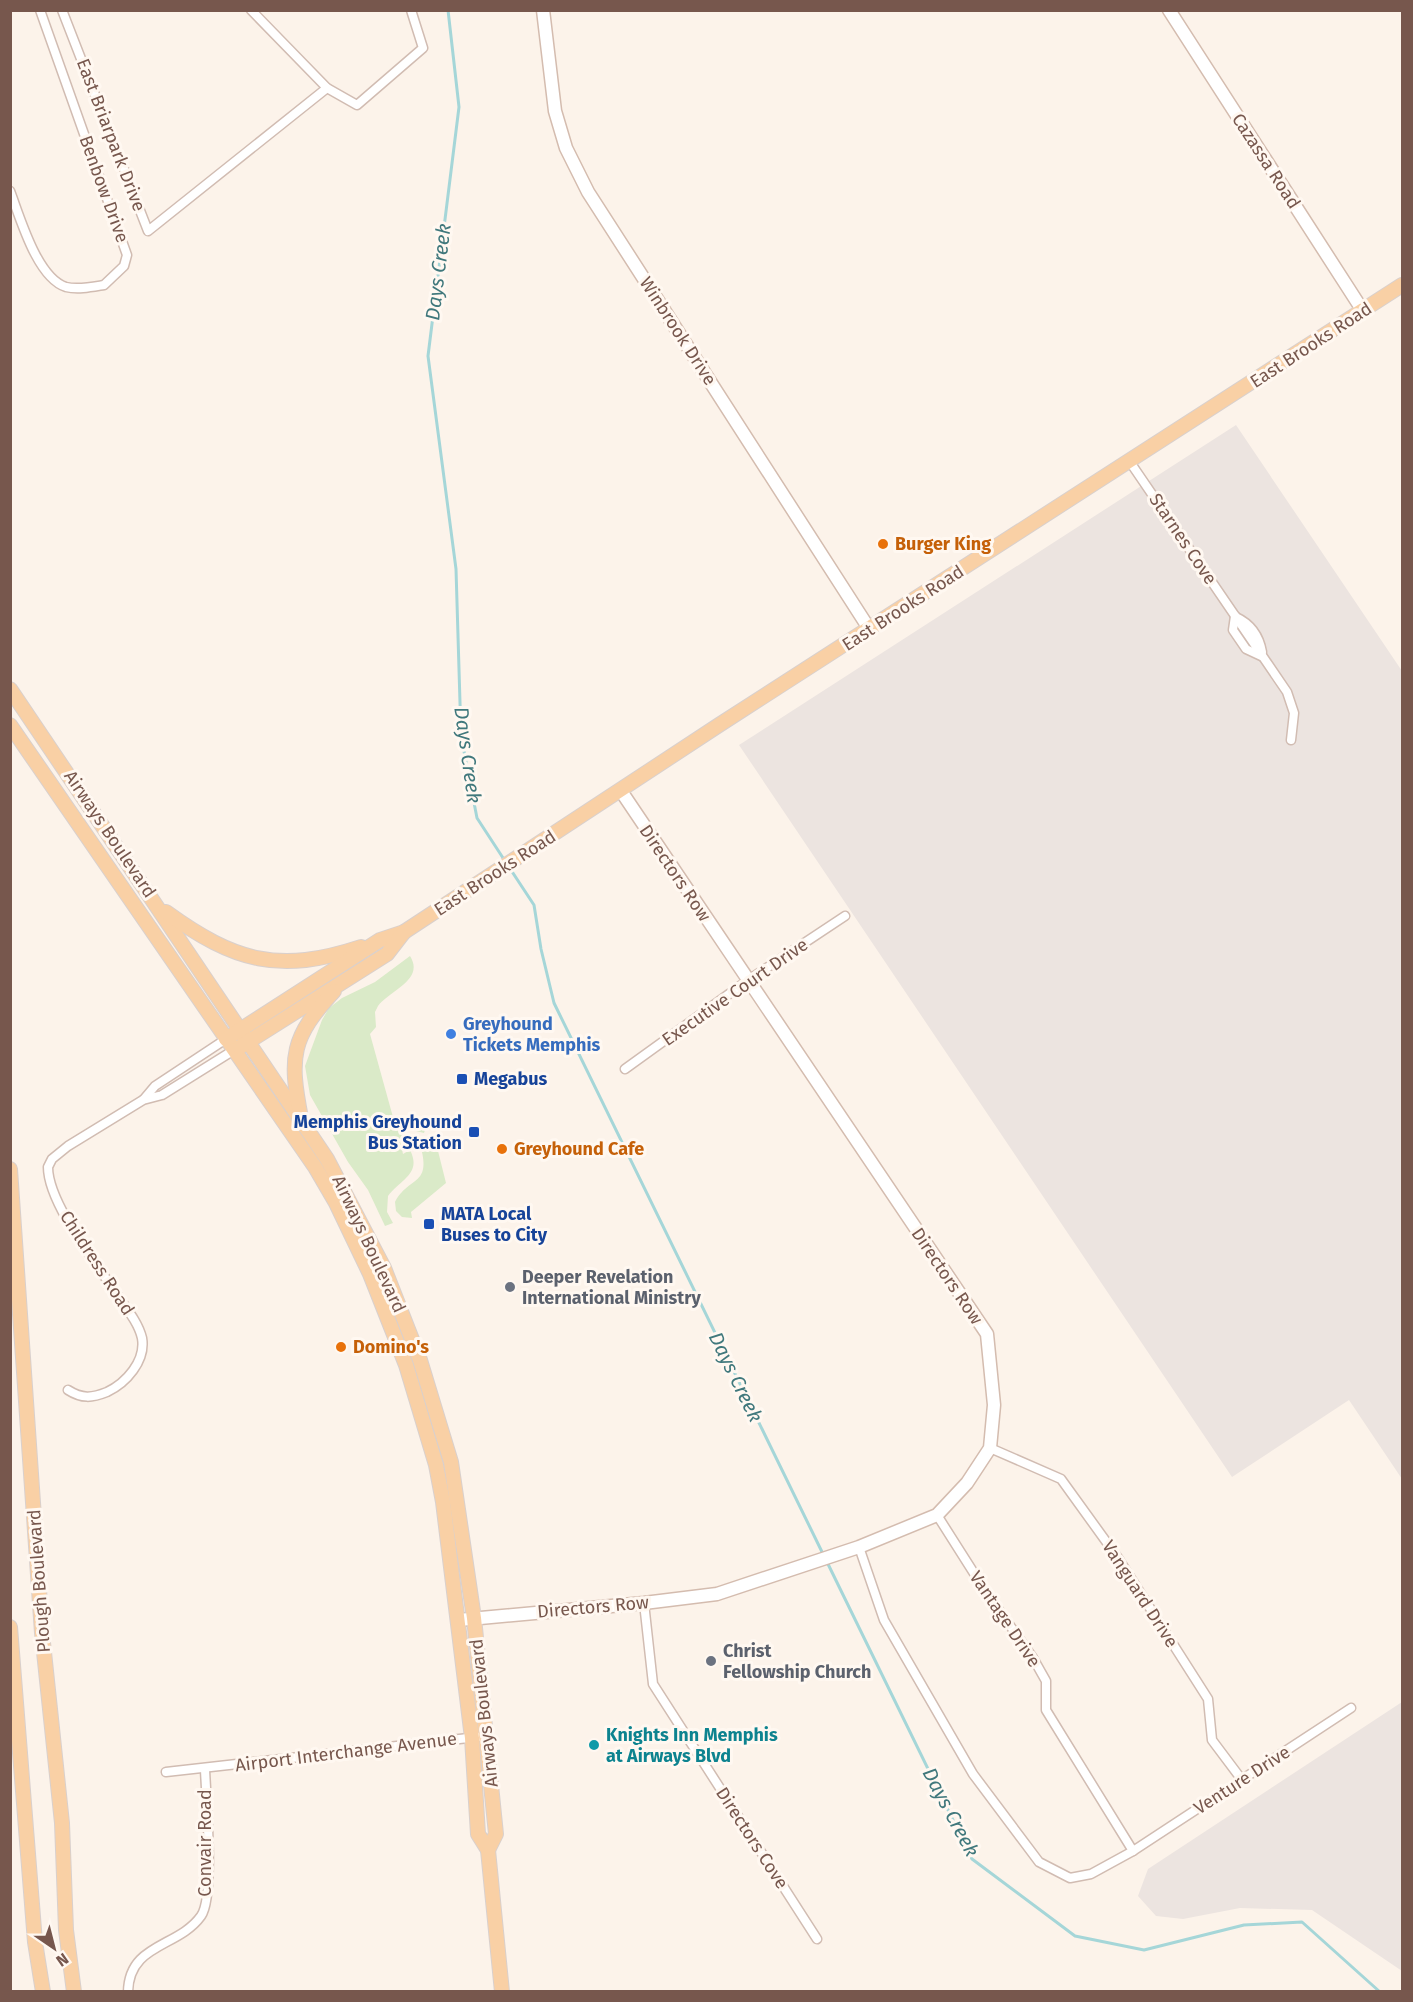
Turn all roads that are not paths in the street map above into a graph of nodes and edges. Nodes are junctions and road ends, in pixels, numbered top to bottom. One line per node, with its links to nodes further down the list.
1 (40, 10): 8 (street, Benbow Drive)
2 (62, 10): 7 (street, East Briarpark Drive)
3 (250, 10): 7 (street)
4 (411, 10): 7 (street)
5 (543, 10): 13 (street, Winbrook Drive)
6 (1169, 10): 10 (street, Cazassa Road)
7 (327, 88)
8 (10, 191)
9 (1402, 285): 10 (main road, East Brooks Road)
10 (1363, 311): 11 (main road, East Brooks Road)
11 (1130, 462): 12 (street, Starnes Cove); 13 (main road, East Brooks Road)
12 (1235, 616): 14 (street, Starnes Cove); 14 (street, Starnes Cove)
13 (870, 630): 18 (main road, East Brooks Road)
14 (1263, 657): 17 (street, Starnes Cove)
15 (10, 688): 19 (main road, Airways Boulevard)
16 (10, 725): 27 (main road, Airways Boulevard)
17 (1291, 740)
18 (621, 791): 21 (main road, East Brooks Road); 23 (street, Directors Row)
19 (160, 907): 22 (main road); 25 (main road, Airways Boulevard)
20 (845, 916): 23 (street, Executive Court Drive)
21 (404, 932): 22 (main road, East Brooks Road); 24 (main road, East Brooks Road)
22 (380, 940): 25 (main road, East Brooks Road)
23 (747, 981): 28 (street, Executive Court Drive); 36 (street, Directors Row)
24 (339, 985): 26 (main road, East Brooks Road); 30 (main road)
25 (240, 1029): 26 (main road, Airways Boulevard); 27 (main road, East Brooks Road)
26 (248, 1042): 27 (main road, East Brooks Road); 30 (main road, Airways Boulevard)
27 (230, 1045): 29 (street, East Brooks Road); 29 (street, East Brooks Road); 34 (main road, Airways Boulevard)
28 (625, 1069)
29 (143, 1100): 31 (street, East Brooks Road)
30 (302, 1123): 33 (main road, Airways Boulevard)
31 (48, 1167): 35 (street, Childress Road)
32 (10, 1169): 53 (main road, Plough Boulevard)
33 (335, 1173): 34 (main road); 40 (main road, Airways Boulevard)
34 (322, 1180): 41 (main road, Airways Boulevard)
35 (68, 1390)
36 (990, 1448): 37 (street, Directors Row); 48 (street, Vanguard Drive)
37 (937, 1515): 38 (street, Directors Row); 50 (street, Vantage Drive)
38 (859, 1547): 39 (street, Directors Row); 50 (street, Venture Drive)
39 (644, 1604): 40 (street, Directors Row); 51 (street, Directors Cove)
40 (474, 1618): 41 (street, Directors Row); 44 (main road, Airways Boulevard)
41 (459, 1620): 45 (main road, Airways Boulevard)
42 (10, 1628): 52 (main road, Plough Boulevard)
43 (1351, 1708): 48 (street, Venture Drive)
44 (486, 1736): 45 (street, Airport Interchange Avenue); 49 (main road, Airways Boulevard)
45 (472, 1737): 46 (street, Airport Interchange Avenue); 49 (main road, Airways Boulevard)
46 (205, 1769): 47 (street, Convair Road); 54 (street, Convair Road)
47 (166, 1772)
48 (1242, 1780): 50 (street, Venture Drive)
49 (488, 1850): 55 (main road, Airways Boulevard)
50 (1133, 1851)
51 (817, 1939)
52 (43, 1992)
53 (75, 1992)
54 (128, 1992)
55 (502, 1992)

